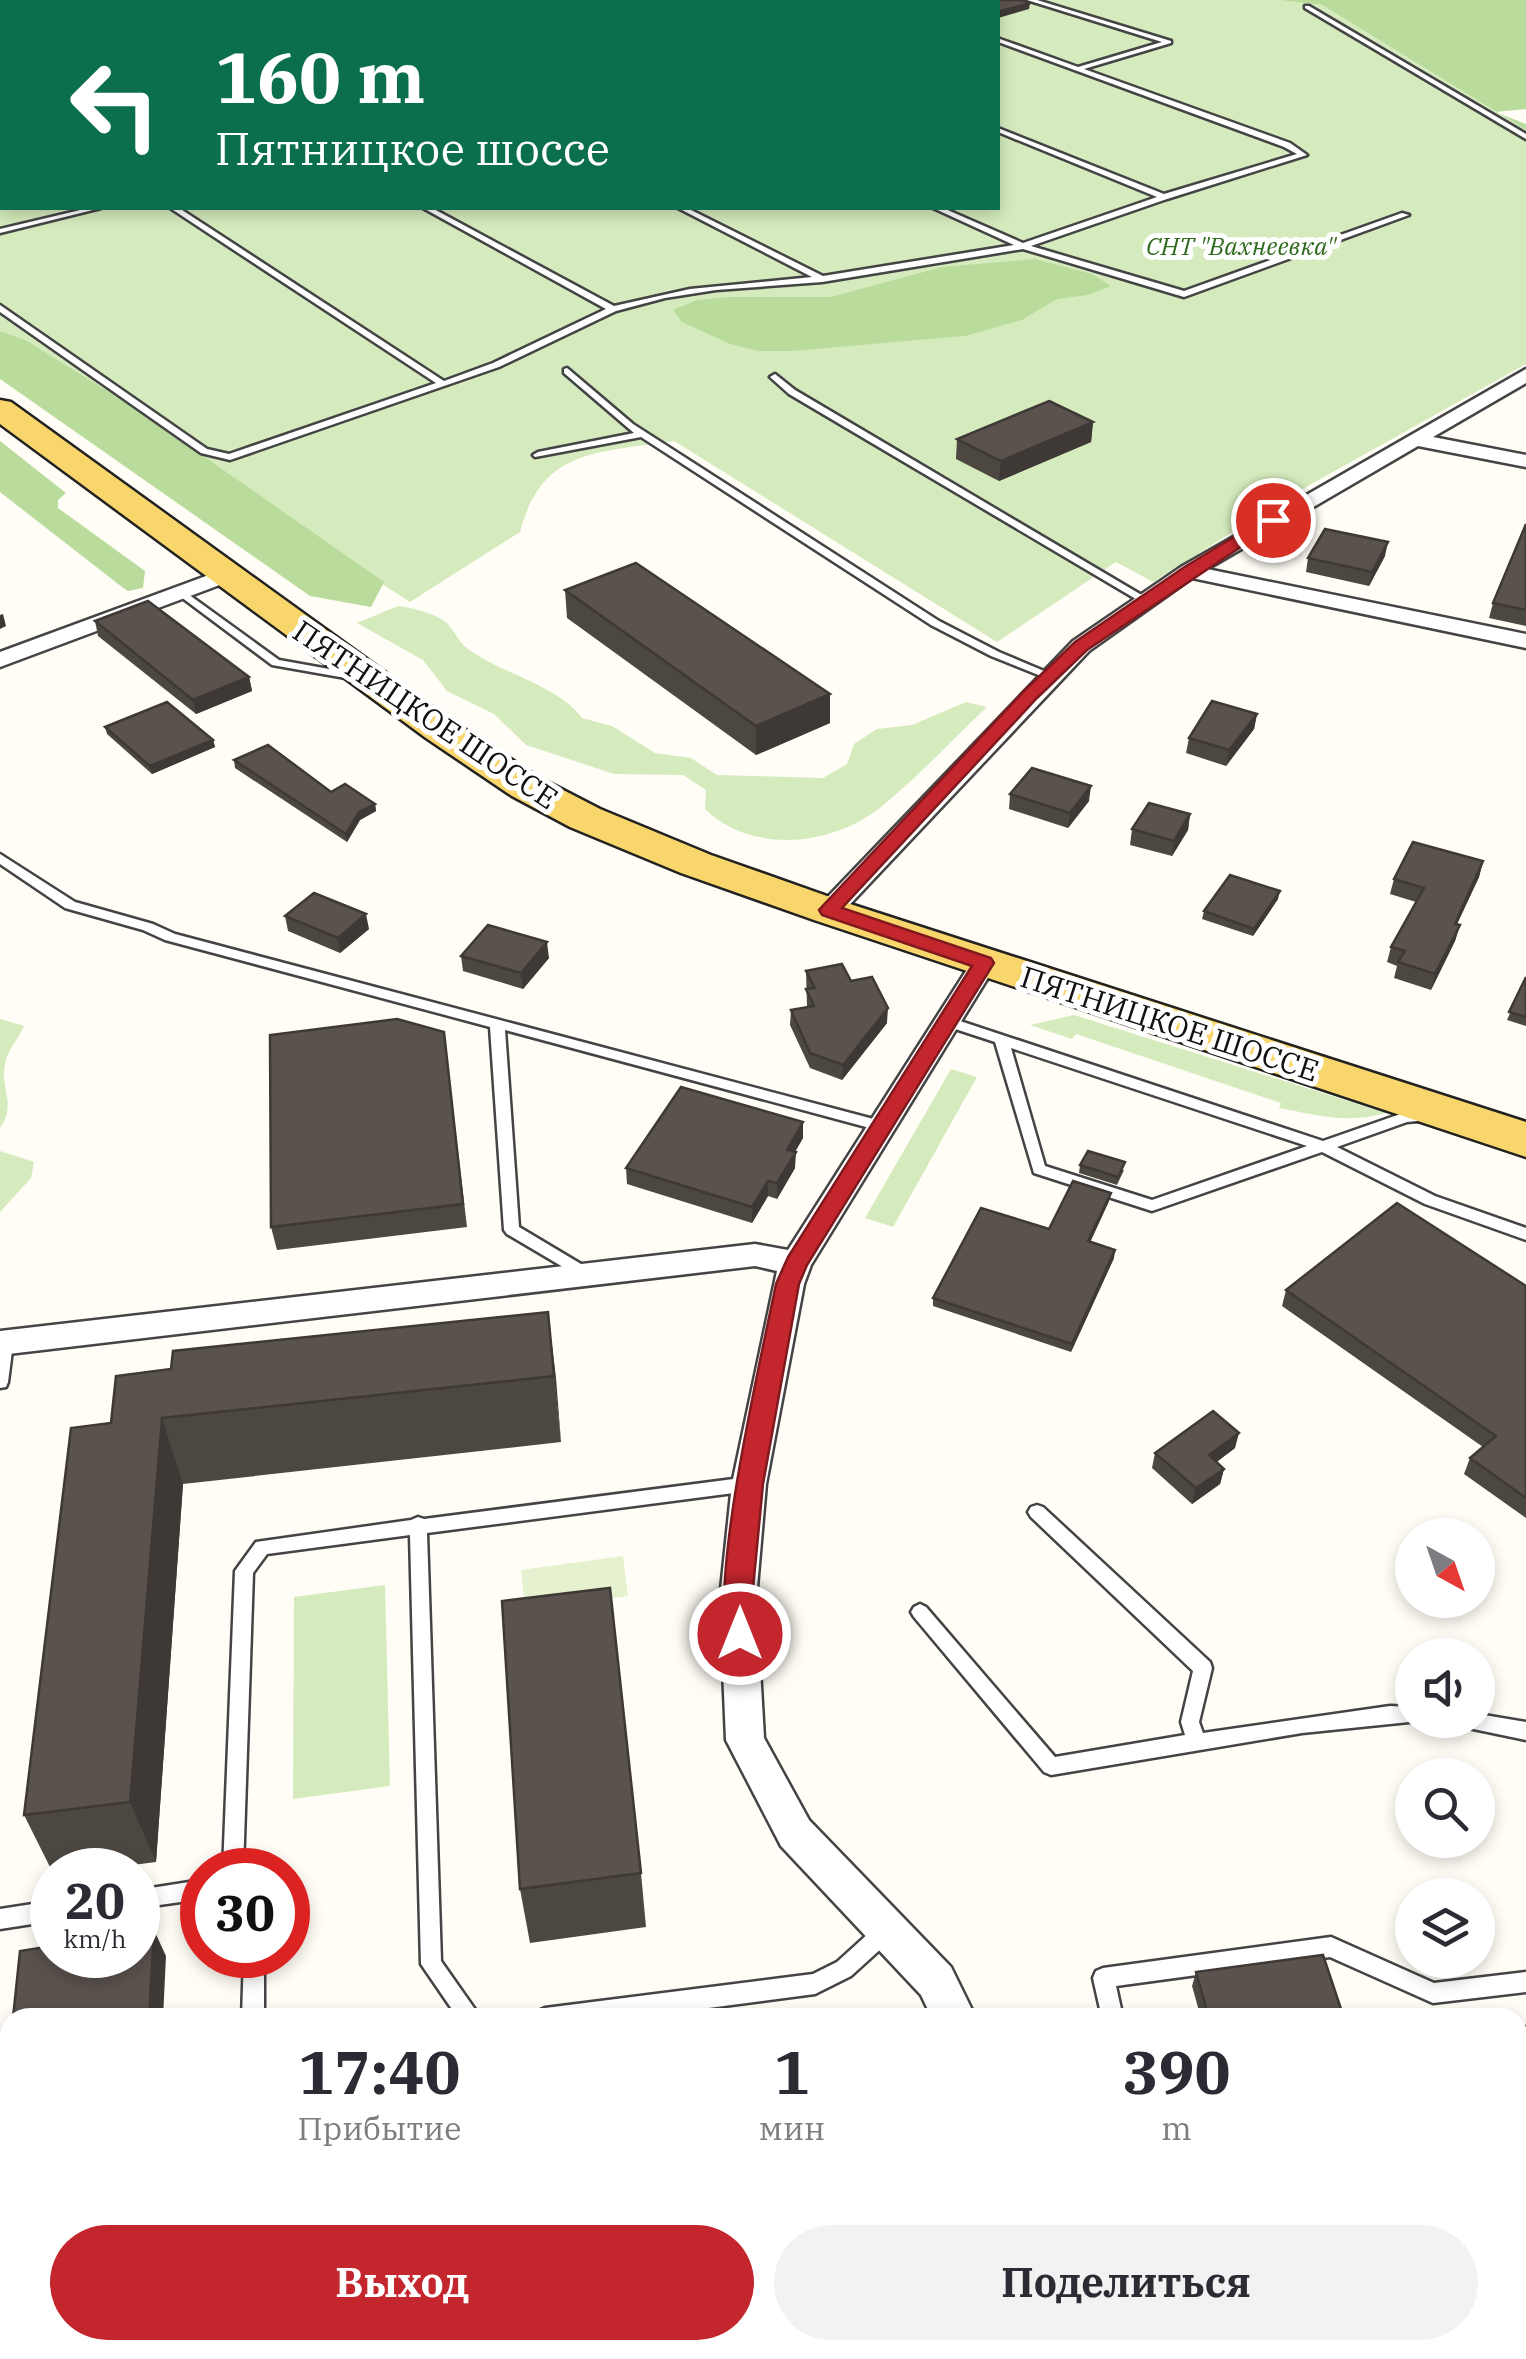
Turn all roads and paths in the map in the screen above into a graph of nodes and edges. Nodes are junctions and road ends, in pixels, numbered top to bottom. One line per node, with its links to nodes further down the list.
1 (1030, 0): 4 (lane)
2 (1307, 7): 6 (lane)
3 (1000, 41): 4 (lane)
4 (1076, 69): 7 (lane)
5 (1000, 131): 7 (lane)
6 (1526, 137)
7 (1164, 197): 15 (lane)
8 (89, 210): 14 (lane)
9 (177, 210): 22 (lane)
10 (431, 210): 18 (lane)
11 (686, 210): 16 (lane)
12 (942, 210): 15 (lane)
13 (1405, 215): 15 (lane)
14 (0, 231)
15 (1023, 246): 16 (lane)
16 (822, 279): 18 (lane)
17 (0, 308): 22 (lane)
18 (613, 309): 22 (lane)
19 (568, 371): 24 (lane)
20 (1526, 375): 25 (street)
21 (775, 377): 31 (lane)
22 (443, 384)
23 (0, 409): 29 (main road, ПЯТНИЦКОЕ ШОССЕ)
24 (642, 434): 26 (lane); 34 (lane)
25 (1419, 440): 27 (street); 28 (street)
26 (538, 455)
27 (1526, 461)
28 (1188, 571): 31 (street); 32 (street)
29 (224, 576): 30 (street); 35 (main road, ПЯТНИЦКОЕ ШОССЕ)
30 (180, 592): 33 (street); 35 (lane)
31 (1145, 600): 34 (street)
32 (1526, 641)
33 (0, 660)
34 (1050, 676): 37 (street)
35 (368, 678): 37 (main road, ПЯТНИЦКОЕ ШОССЕ)
36 (0, 858): 40 (lane)
37 (829, 910): 38 (main road, ПЯТНИЦКОЕ ШОССЕ)
38 (984, 963): 39 (street); 42 (main road, ПЯТНИЦКОЕ ШОССЕ)
39 (946, 1021): 41 (lane); 43 (street)
40 (497, 1024): 43 (lane); 48 (lane)
41 (1001, 1040): 45 (lane); 45 (lane)
42 (1447, 1115): 44 (main road, ПЯТНИЦКОЕ ШОССЕ); 45 (lane)
43 (880, 1126): 47 (street)
44 (1526, 1140)
45 (1323, 1146): 46 (lane)
46 (1526, 1234)
47 (796, 1263): 48 (street); 51 (street)
48 (586, 1274): 49 (street)
49 (3, 1343): 50 (lane)
50 (0, 1382)
51 (750, 1484): 53 (lane); 62 (street)
52 (1036, 1512): 58 (lane)
53 (418, 1524): 59 (lane); 66 (lane)
54 (920, 1612): 58 (lane)
55 (1395, 1714): 58 (lane)
56 (1495, 1725): 57 (lane)
57 (1526, 1731)
58 (1197, 1742)
59 (234, 1848)
60 (30, 1915): 61 (lane)
61 (0, 1919)
62 (887, 1930): 67 (lane); 68 (street)
63 (254, 1978): 65 (lane)
64 (1526, 1982): 69 (lane)
65 (253, 2008)
66 (465, 2008)
67 (625, 2008)
68 (950, 2008)
69 (1110, 2008)

